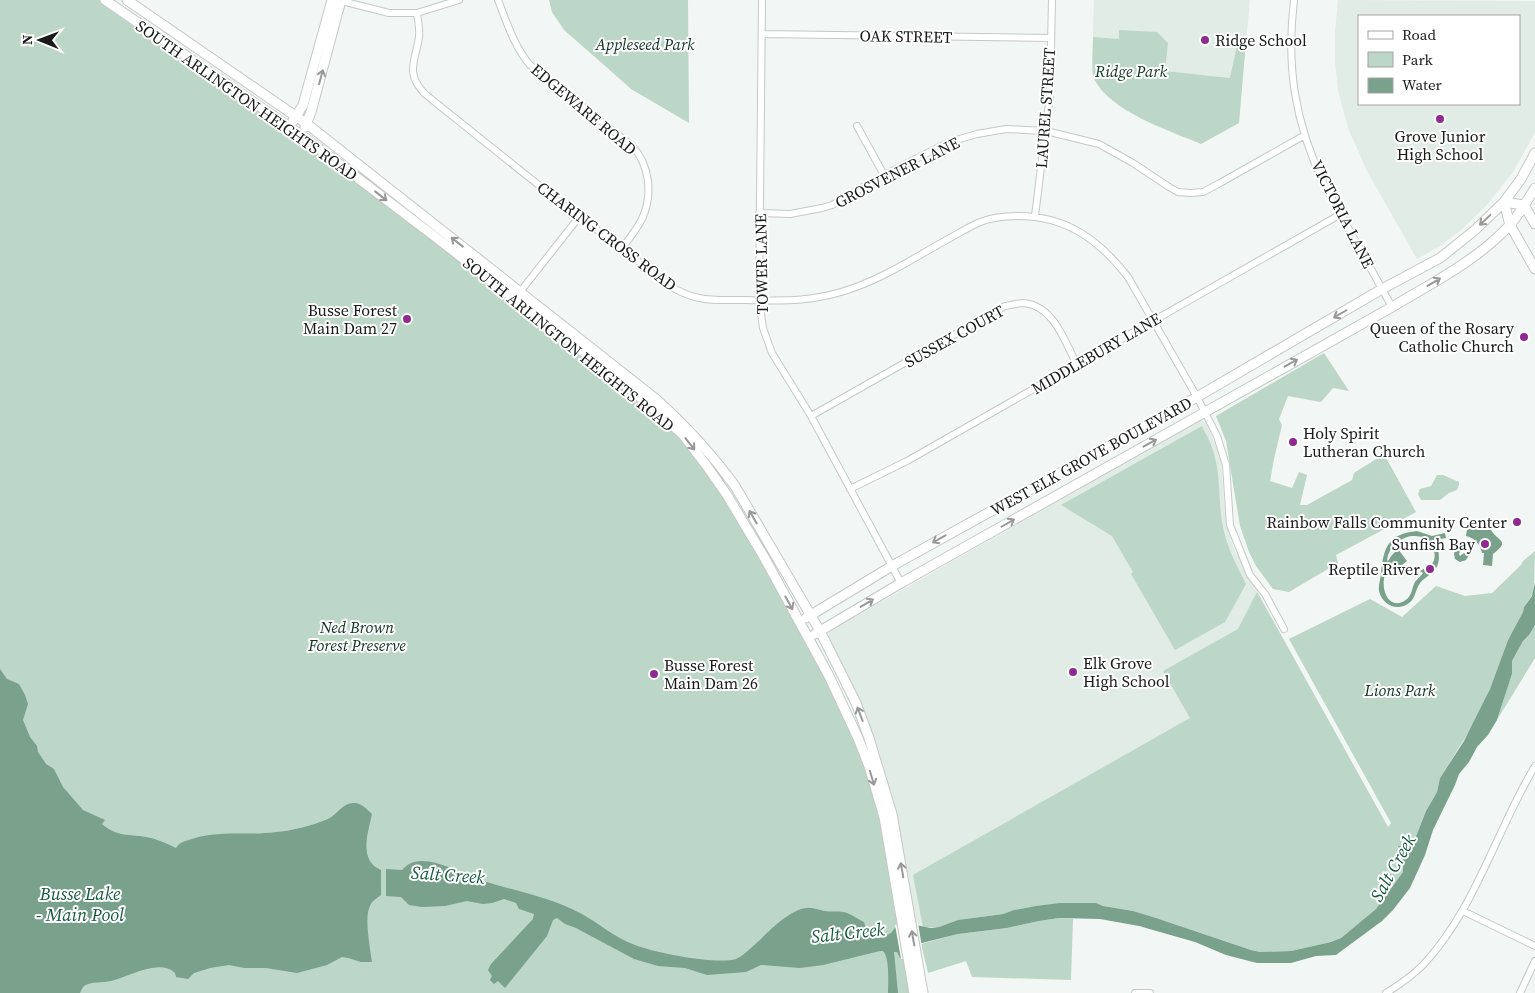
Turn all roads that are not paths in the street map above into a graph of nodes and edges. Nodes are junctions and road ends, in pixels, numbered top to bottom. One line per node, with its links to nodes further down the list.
1 (105, 0): 14 (main road, SOUTH ARLINGTON HEIGHTS ROAD)
2 (127, 0): 12 (main road, SOUTH ARLINGTON HEIGHTS ROAD)
3 (338, 0): 9 (street); 12 (main road); 13 (main road, one-way to 3)
4 (459, 0): 9 (street)
5 (498, 0): 30 (street, EDGEWARE ROAD)
6 (762, 0): 10 (street, TOWER LANE)
7 (1052, 0): 11 (street, LAUREL STREET)
8 (1294, 0): 18 (street, VICTORIA LANE)
9 (417, 13): 27 (street, CHARING CROSS ROAD)
10 (762, 34): 11 (street, OAK STREET); 24 (street, TOWER LANE)
11 (1051, 38): 16 (street, LAUREL STREET)
12 (296, 116): 13 (main road, SOUTH ARLINGTON HEIGHTS ROAD); 14 (main road)
13 (307, 124): 17 (main road); 33 (main road, SOUTH ARLINGTON HEIGHTS ROAD, one-way to 13)
14 (290, 126): 17 (main road, SOUTH ARLINGTON HEIGHTS ROAD)
15 (856, 126): 20 (street)
16 (1046, 131): 18 (street, GROSVENER LANE); 20 (street, GROSVENER LANE); 26 (street, LAUREL STREET)
17 (301, 134): 45 (main road, SOUTH ARLINGTON HEIGHTS ROAD, one-way to 45)
18 (1304, 135): 25 (street, VICTORIA LANE)
19 (1535, 153): 22 (main road, WEST ELK GROVE BOULEVARD)
20 (884, 175): 24 (street, GROSVENER LANE)
21 (1535, 188): 23 (main road, WEST ELK GROVE BOULEVARD)
22 (1504, 202): 23 (main road); 29 (main road); 32 (main road, WEST ELK GROVE BOULEVARD, one-way to 32)
23 (1524, 205): 28 (main road); 29 (main road, WEST ELK GROVE BOULEVARD)
24 (759, 213): 34 (street, TOWER LANE)
25 (1341, 214): 32 (street, VICTORIA LANE); 36 (street, MIDDLEBURY LANE)
26 (1035, 216): 34 (street, CHARING CROSS ROAD); 36 (street, CHARING CROSS ROAD)
27 (579, 217): 30 (street, CHARING CROSS ROAD); 33 (street)
28 (1535, 224)
29 (1510, 225): 31 (main road); 35 (main road, WEST ELK GROVE BOULEVARD, one-way to 29)
30 (622, 248): 34 (street, CHARING CROSS ROAD)
31 (1535, 269)
32 (1382, 289): 35 (street, VICTORIA LANE); 38 (main road, WEST ELK GROVE BOULEVARD, one-way to 38)
33 (520, 292): 44 (main road, SOUTH ARLINGTON HEIGHTS ROAD, one-way to 33)
34 (759, 300): 40 (street, TOWER LANE)
35 (1392, 307): 39 (main road, WEST ELK GROVE BOULEVARD, one-way to 35)
36 (1154, 320): 37 (street, MIDDLEBURY LANE); 38 (street, CHARING CROSS ROAD)
37 (1077, 365): 40 (street, SUSSEX COURT); 41 (street, MIDDLEBURY LANE)
38 (1197, 397): 39 (street, CHARING CROSS ROAD); 42 (main road, WEST ELK GROVE BOULEVARD, one-way to 42)
39 (1205, 412): 43 (main road, WEST ELK GROVE BOULEVARD, one-way to 39); 46 (street, CHARING CROSS ROAD)
40 (811, 416): 41 (street, TOWER LANE)
41 (850, 489): 42 (street, TOWER LANE)
42 (892, 566): 43 (street, TOWER LANE); 44 (main road, WEST ELK GROVE BOULEVARD)
43 (901, 583): 47 (main road, WEST ELK GROVE BOULEVARD, one-way to 43)
44 (811, 614): 45 (main road, WEST ELK GROVE BOULEVARD); 47 (main road, SOUTH ARLINGTON HEIGHTS ROAD)
45 (800, 622): 48 (main road, SOUTH ARLINGTON HEIGHTS ROAD)
46 (1284, 628)
47 (820, 631): 48 (main road, WEST ELK GROVE BOULEVARD); 51 (main road, SOUTH ARLINGTON HEIGHTS ROAD, one-way to 47)
48 (808, 638): 51 (main road, SOUTH ARLINGTON HEIGHTS ROAD, one-way to 51)
49 (1535, 766): 50 (street)
50 (1462, 911): 52 (street); 59 (street)
51 (906, 919): 53 (main road, SOUTH ARLINGTON HEIGHTS ROAD)
52 (1535, 946)
53 (912, 957): 55 (main road, SOUTH ARLINGTON HEIGHTS ROAD); 56 (main road, SOUTH ARLINGTON HEIGHTS ROAD)
54 (1535, 961): 60 (street)
55 (914, 993)
56 (923, 993)
57 (1136, 993): 58 (street)
58 (1150, 993)
59 (1386, 993)
60 (1520, 993)

